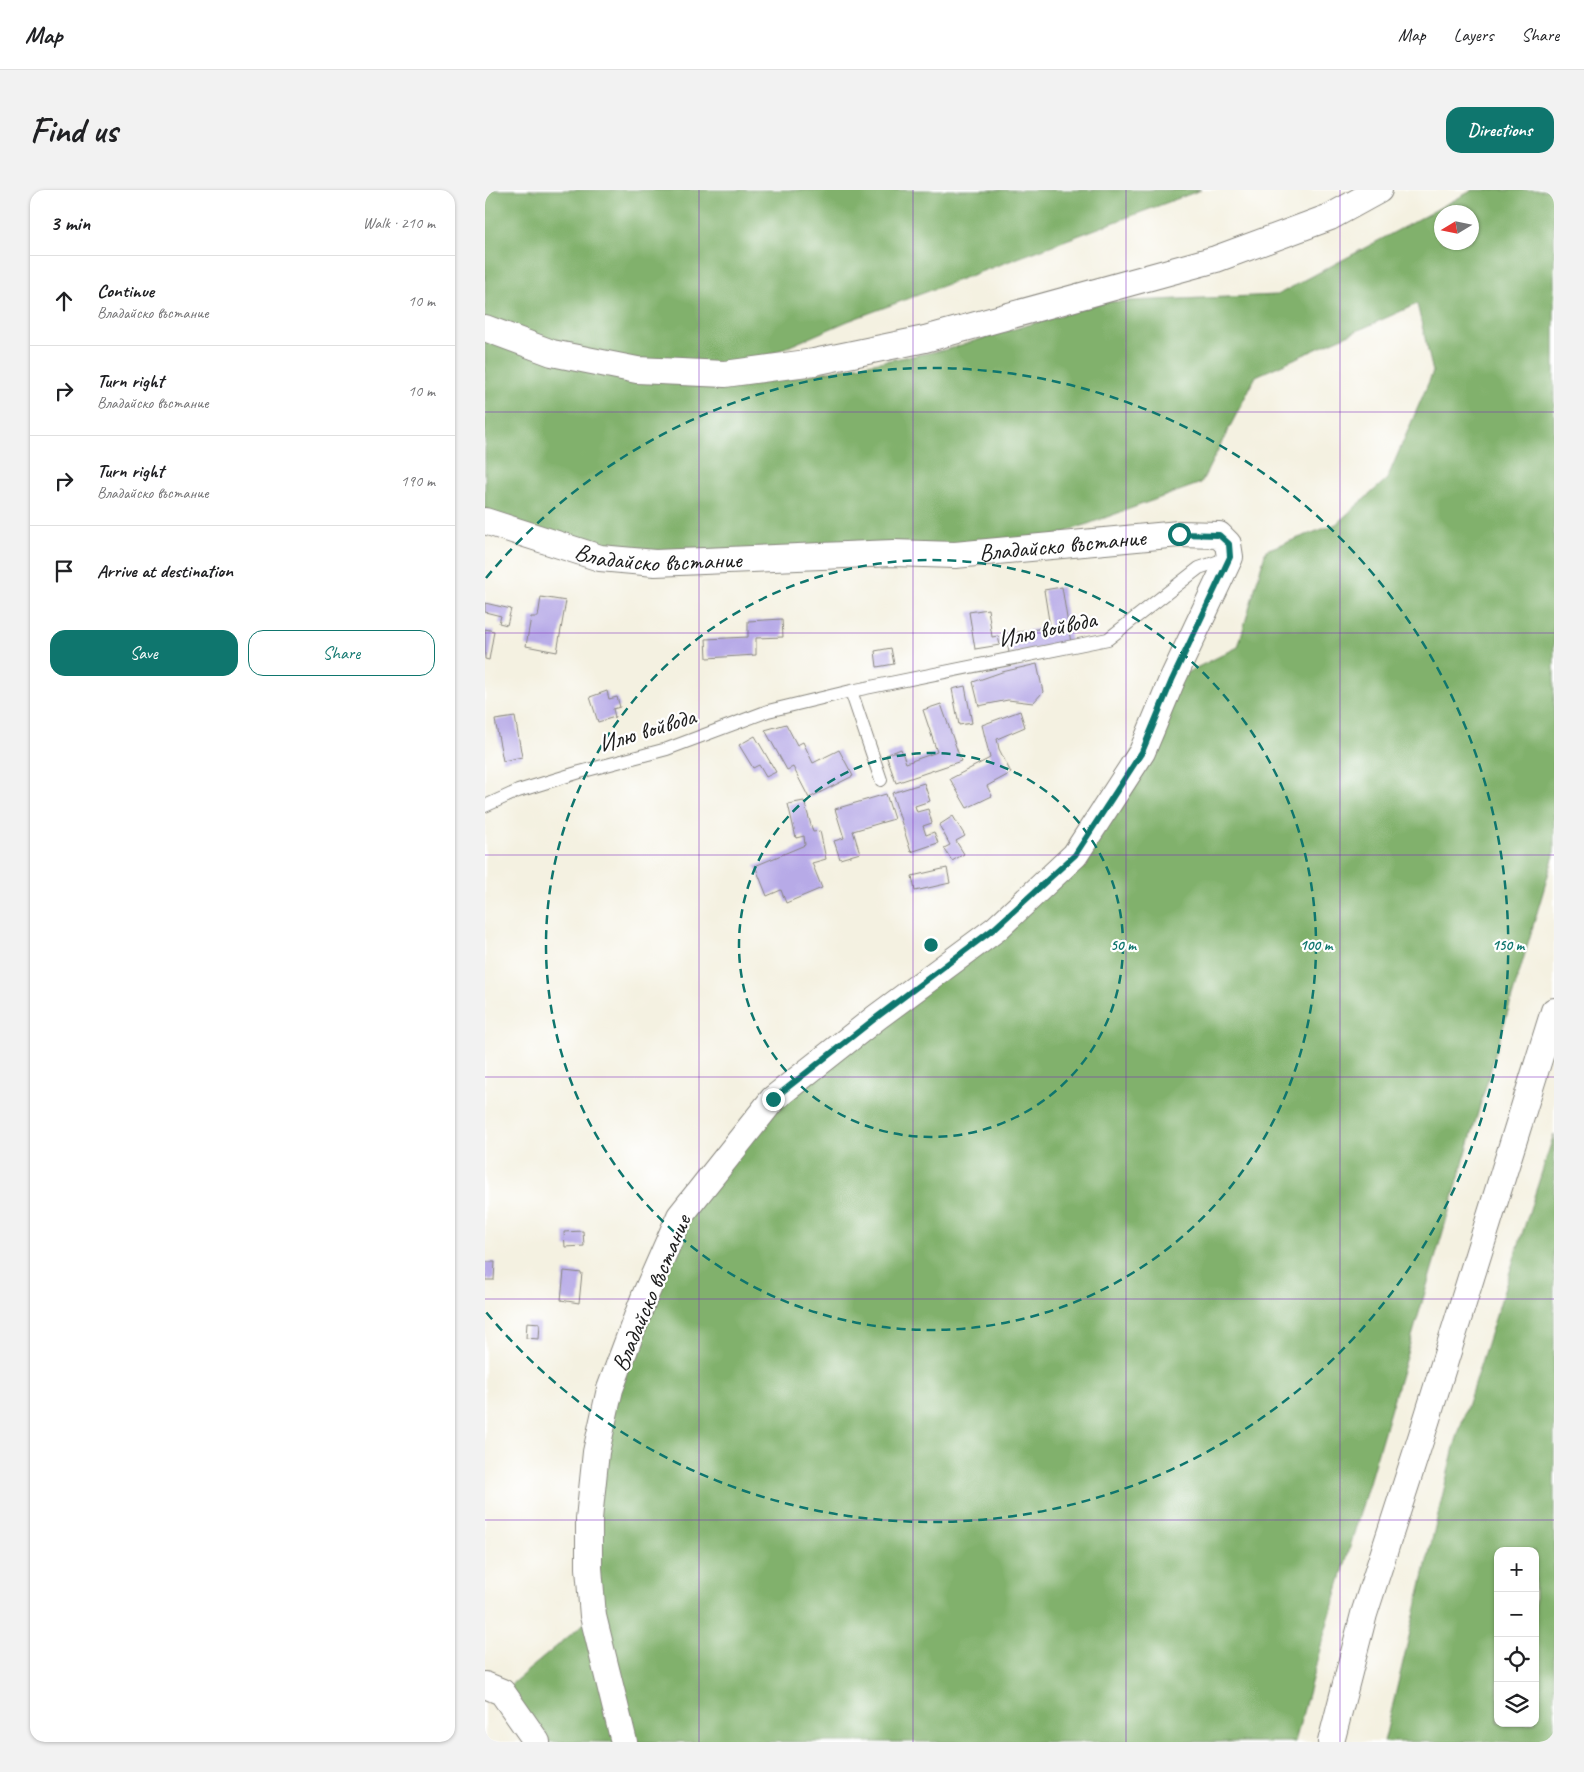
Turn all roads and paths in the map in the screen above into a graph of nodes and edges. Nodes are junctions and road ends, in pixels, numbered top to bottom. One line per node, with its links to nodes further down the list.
1 (1379, 190): 2 (street)
2 (485, 328)
3 (485, 521): 4 (street, Владайско въстание)
4 (1230, 557): 5 (lane, Илю войвода); 11 (street, Владайско въстание)
5 (851, 691): 6 (lane); 7 (lane, Илю войвода)
6 (881, 780)
7 (485, 806)
8 (1554, 1011): 12 (street)
9 (485, 1685): 10 (street)
10 (537, 1742)
11 (624, 1742)
12 (1331, 1742)

